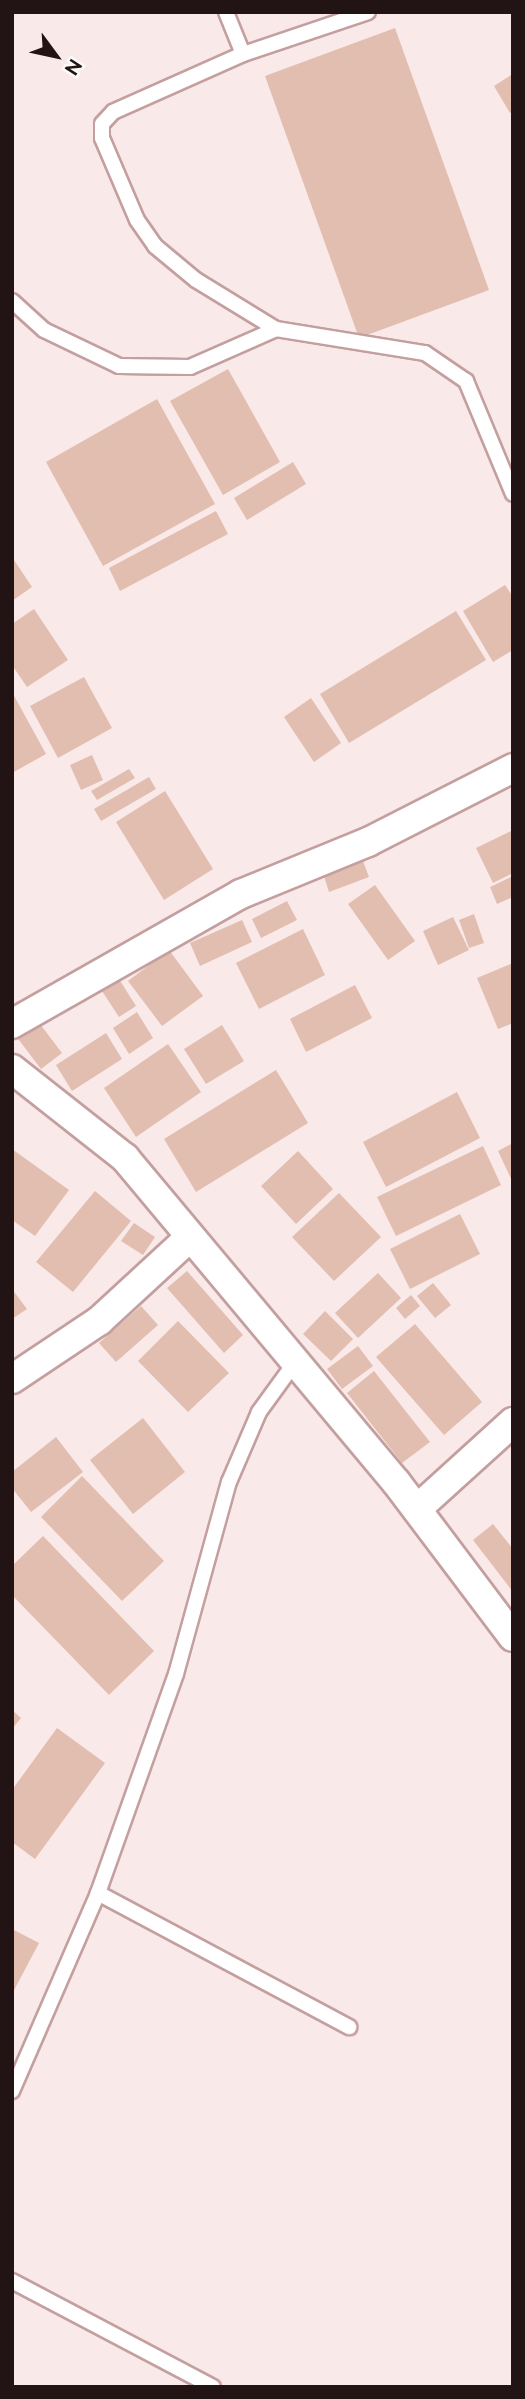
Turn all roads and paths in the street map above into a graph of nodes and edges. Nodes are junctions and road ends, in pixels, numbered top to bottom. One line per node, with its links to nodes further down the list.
1 (226, 12): 3 (lane)
2 (368, 12): 3 (lane)
3 (243, 54): 5 (lane)
4 (12, 301): 5 (lane)
5 (276, 329): 6 (lane)
6 (513, 494)
7 (513, 768): 8 (street)
8 (12, 1024)
9 (12, 1069): 10 (street)
10 (190, 1237): 11 (street); 12 (street)
11 (296, 1361): 14 (street); 16 (lane)
12 (12, 1380)
13 (513, 1422): 14 (street)
14 (417, 1509): 15 (street)
15 (513, 1637)
16 (98, 1893): 17 (lane); 18 (lane)
17 (349, 2027)
18 (12, 2091)
19 (12, 2281): 20 (lane)
20 (213, 2387)

